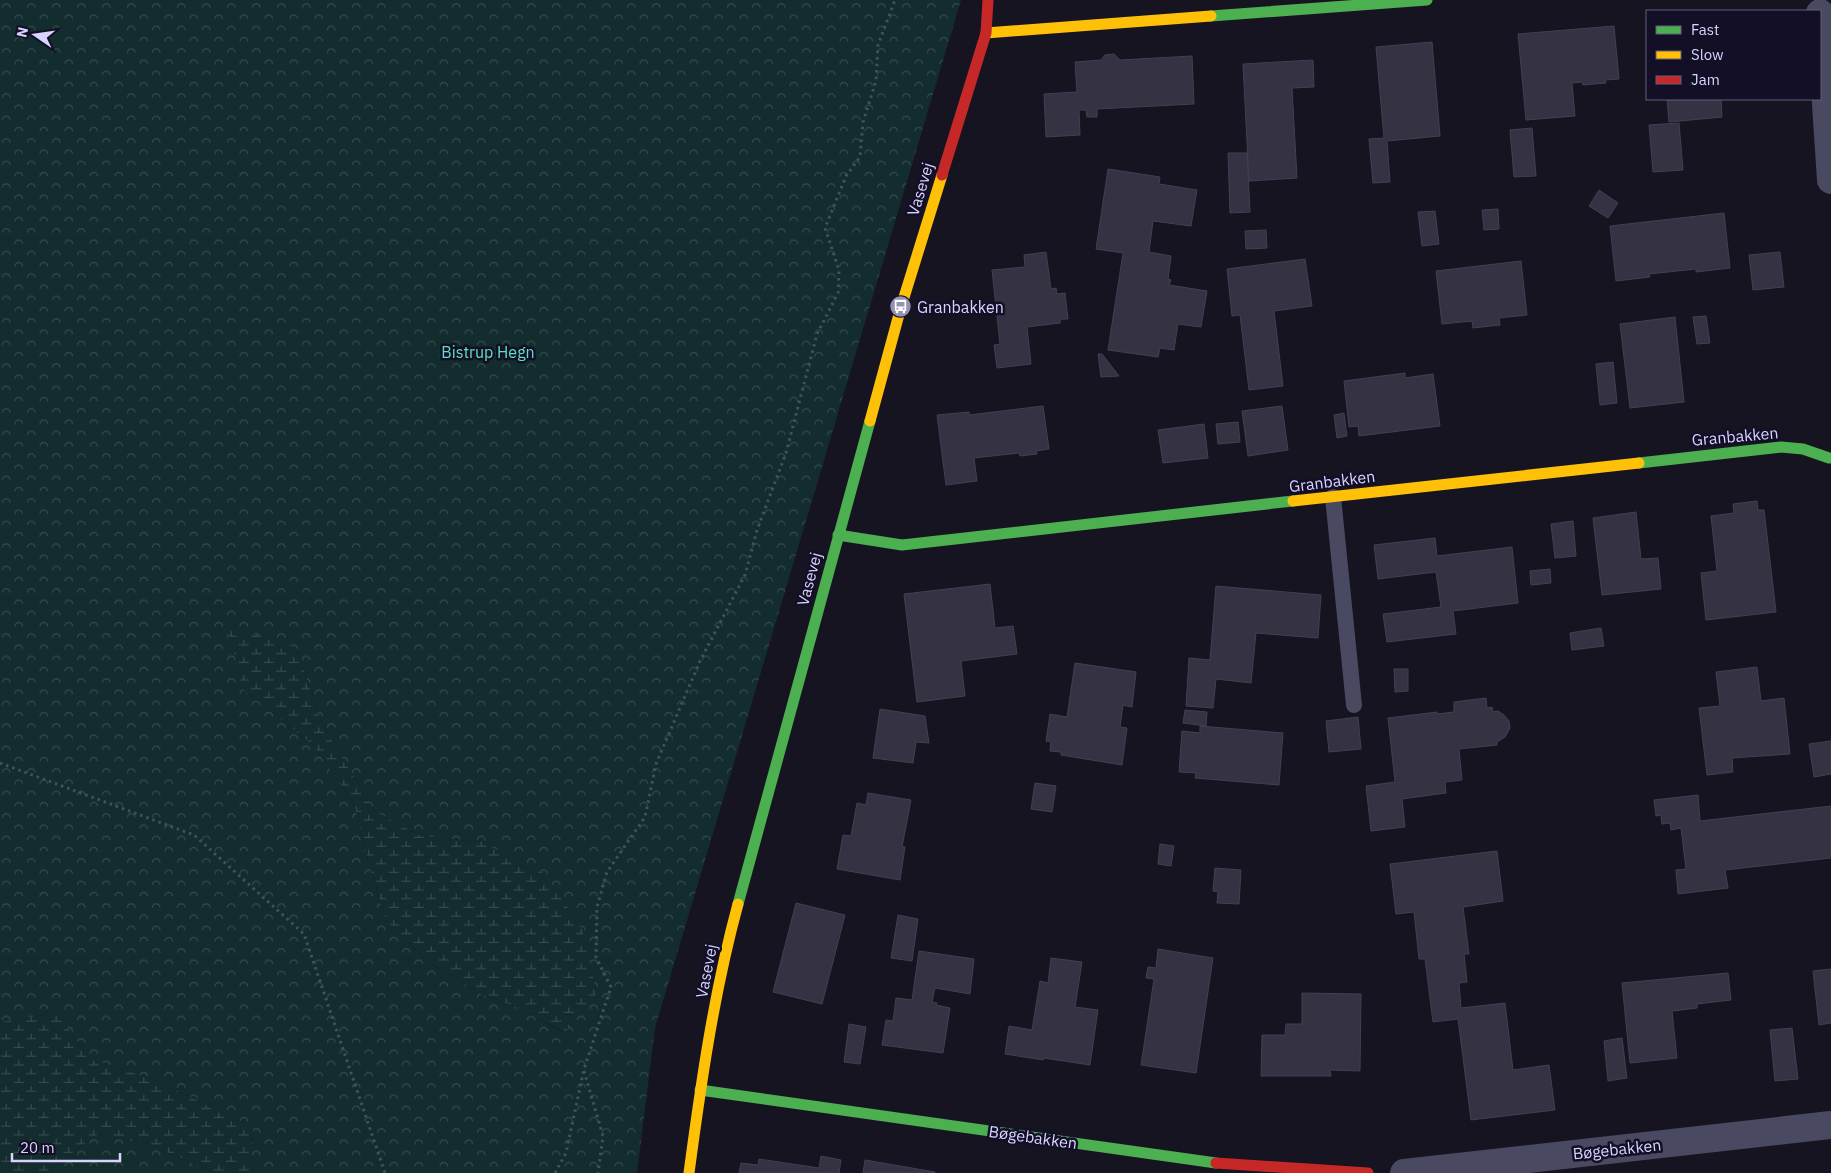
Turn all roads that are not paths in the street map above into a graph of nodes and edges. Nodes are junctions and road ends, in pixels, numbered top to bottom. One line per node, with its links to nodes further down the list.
1 (988, 0): 4 (street, Vasevej)
2 (1427, 0): 4 (street)
3 (1821, 27): 5 (street)
4 (986, 33): 8 (street, Vasevej)
5 (1831, 180)
6 (1830, 457): 7 (street, Granbakken)
7 (1333, 498): 8 (street, Granbakken); 9 (lane)
8 (838, 535): 10 (street, Vasevej)
9 (1354, 705)
10 (700, 1090): 12 (street, Vasevej); 13 (street, Bøgebakken)
11 (1831, 1125): 14 (street, Bøgebakken)
12 (690, 1173)
13 (1368, 1173)
14 (1404, 1173)

